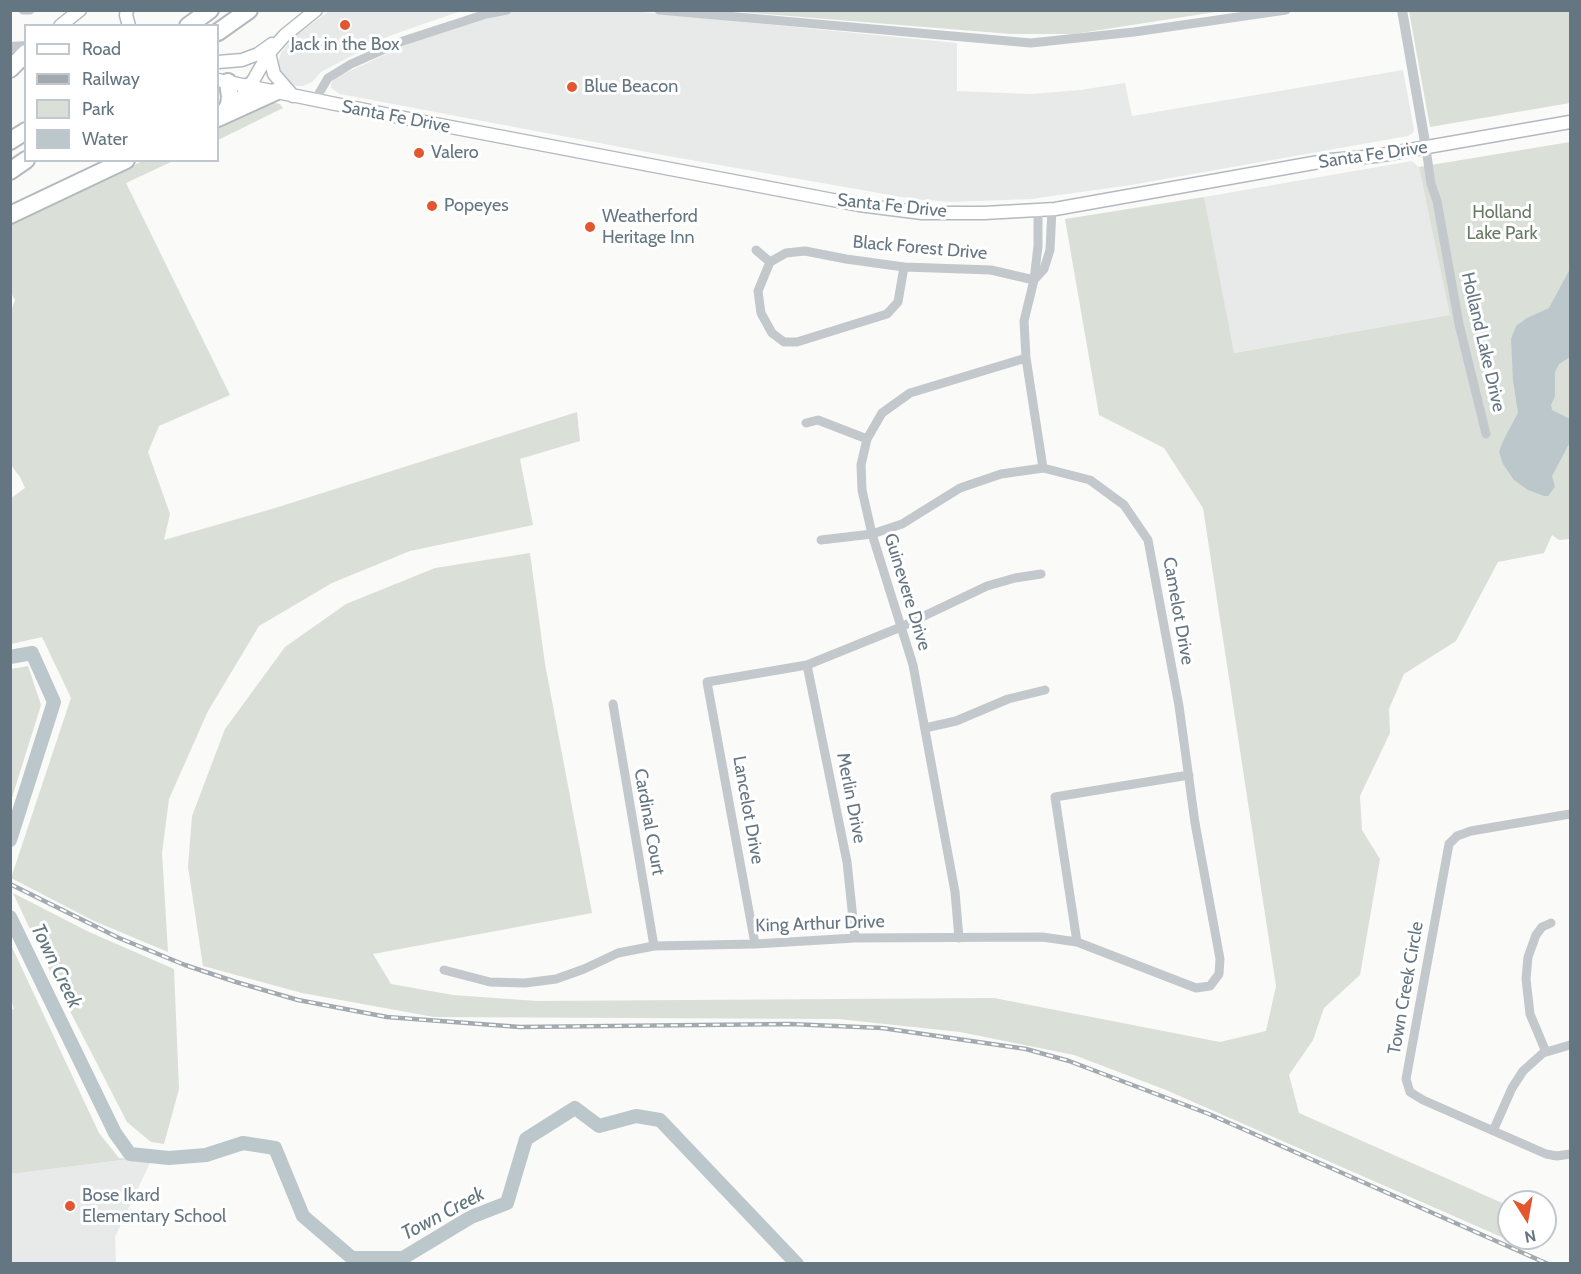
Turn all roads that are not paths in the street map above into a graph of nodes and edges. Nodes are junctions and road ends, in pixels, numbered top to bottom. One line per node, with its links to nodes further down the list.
1 (23, 10): 2 (street)
2 (30, 10)
3 (80, 10): 11 (main road)
4 (210, 10): 12 (highway)
5 (249, 10): 13 (highway)
6 (316, 10): 14 (main road)
7 (507, 10): 23 (street)
8 (659, 10): 9 (street)
9 (1287, 10)
10 (1402, 10): 29 (street, Holland Lake Drive)
11 (62, 24)
12 (191, 24)
13 (219, 31)
14 (285, 35): 15 (main road); 17 (main road)
15 (269, 53): 20 (main road); 22 (main road)
16 (24, 55): 18 (highway)
17 (223, 62)
18 (11, 68)
19 (223, 81): 20 (main road, Santa Fe Drive); 25 (highway)
20 (250, 86): 21 (main road, Santa Fe Drive); 24 (highway)
21 (275, 92): 22 (main road, Santa Fe Drive); 24 (highway)
22 (293, 96): 23 (main road, Santa Fe Drive)
23 (315, 100): 34 (main road, Santa Fe Drive)
24 (238, 108): 25 (highway)
25 (220, 116)
26 (1570, 122): 29 (main road, Santa Fe Drive)
27 (24, 132): 28 (highway)
28 (10, 141)
29 (1426, 148): 33 (main road, Santa Fe Drive); 42 (street, Holland Lake Drive)
30 (24, 161): 32 (highway)
31 (122, 162): 35 (highway)
32 (10, 171)
33 (1052, 209): 34 (main road, Santa Fe Drive); 39 (street)
34 (1038, 210): 39 (street)
35 (10, 215)
36 (756, 250): 37 (street)
37 (770, 262): 38 (street, Black Forest Drive); 38 (street)
38 (904, 267): 39 (street, Black Forest Drive)
39 (1034, 280): 40 (street)
40 (1026, 358): 43 (street, Guinevere Drive); 44 (street)
41 (806, 423): 43 (street)
42 (1486, 434)
43 (867, 439): 45 (street, Guinevere Drive)
44 (1043, 468): 45 (street, Camelot Drive); 53 (street, Camelot Drive)
45 (872, 534): 46 (street, Camelot Drive); 48 (street, Guinevere Drive)
46 (821, 540)
47 (1041, 574): 48 (street)
48 (901, 627): 49 (street); 52 (street, Guinevere Drive)
49 (807, 665): 56 (street, Merlin Drive); 59 (street, Lancelot Drive)
50 (1045, 690): 52 (street)
51 (612, 704): 60 (street, Cardinal Court)
52 (925, 728): 57 (street, Guinevere Drive)
53 (1189, 775): 58 (street); 62 (street, Camelot Drive)
54 (1570, 814): 65 (street, Town Creek Circle)
55 (1551, 923): 64 (street)
56 (855, 938): 57 (street, King Arthur Drive); 59 (street, King Arthur Drive)
57 (959, 938): 58 (street, King Arthur Drive)
58 (1077, 942): 62 (street, King Arthur Drive)
59 (755, 944): 60 (street, King Arthur Drive)
60 (654, 946): 61 (street, King Arthur Drive)
61 (444, 970)
62 (1196, 988)
63 (1570, 1045): 64 (street)
64 (1546, 1052): 65 (street)
65 (1493, 1131): 66 (street, Town Creek Circle)
66 (1570, 1154)

